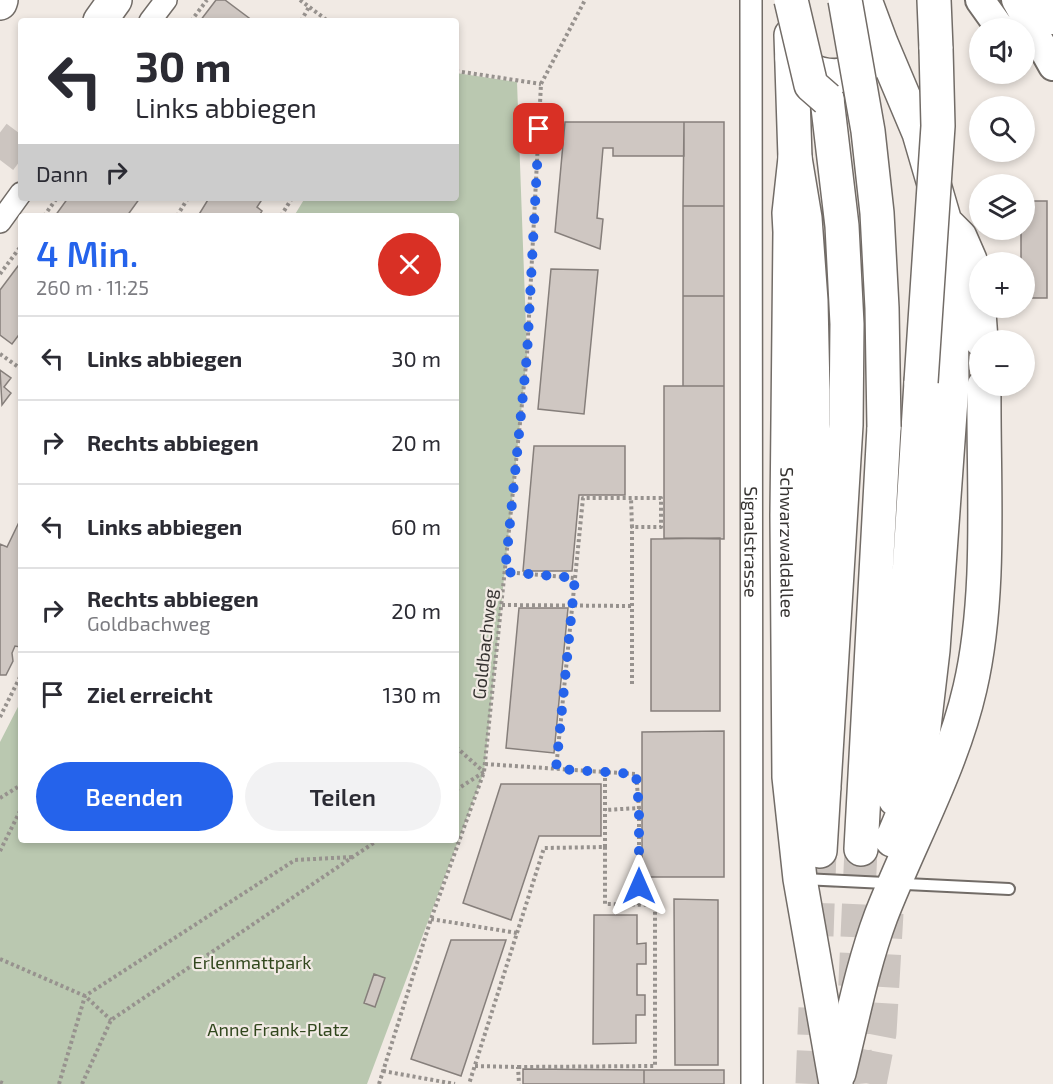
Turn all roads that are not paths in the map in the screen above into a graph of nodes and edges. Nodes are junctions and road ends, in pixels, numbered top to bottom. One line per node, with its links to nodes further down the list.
1 (115, 0): 12 (main road)
2 (166, 0): 13 (street)
3 (751, 0): 34 (street, Signalstrasse)
4 (791, 0): 17 (main road, Schwarzwaldallee); 21 (main road, bridge)
5 (812, 0): 21 (main road)
6 (845, 0): 29 (main road, bridge)
7 (865, 0): 16 (main road)
8 (934, 0): 29 (main road, bridge)
9 (980, 0): 14 (main road)
10 (1016, 0): 19 (main road)
11 (1043, 0): 15 (main road)
12 (102, 18)
13 (152, 18)
14 (993, 18)
15 (1053, 20)
16 (881, 43): 17 (main road); 25 (main road)
17 (792, 58): 22 (main road, Schwarzwaldallee)
18 (1035, 65): 20 (main road)
19 (1053, 66)
20 (1053, 81)
21 (827, 99): 28 (main road)
22 (795, 158): 28 (main road); 31 (main road, Schwarzwaldallee)
23 (18, 197): 24 (street)
24 (0, 222)
25 (945, 222): 26 (main road); 29 (main road)
26 (980, 330)
27 (984, 396): 32 (main road, Schwarzwaldallee)
28 (824, 788): 30 (main road)
29 (881, 847)
30 (820, 851)
31 (800, 879): 32 (lane); 35 (main road, Schwarzwaldallee)
32 (894, 884): 33 (lane); 35 (main road, Schwarzwaldallee)
33 (1009, 889)
34 (752, 1084)
35 (836, 1084)

